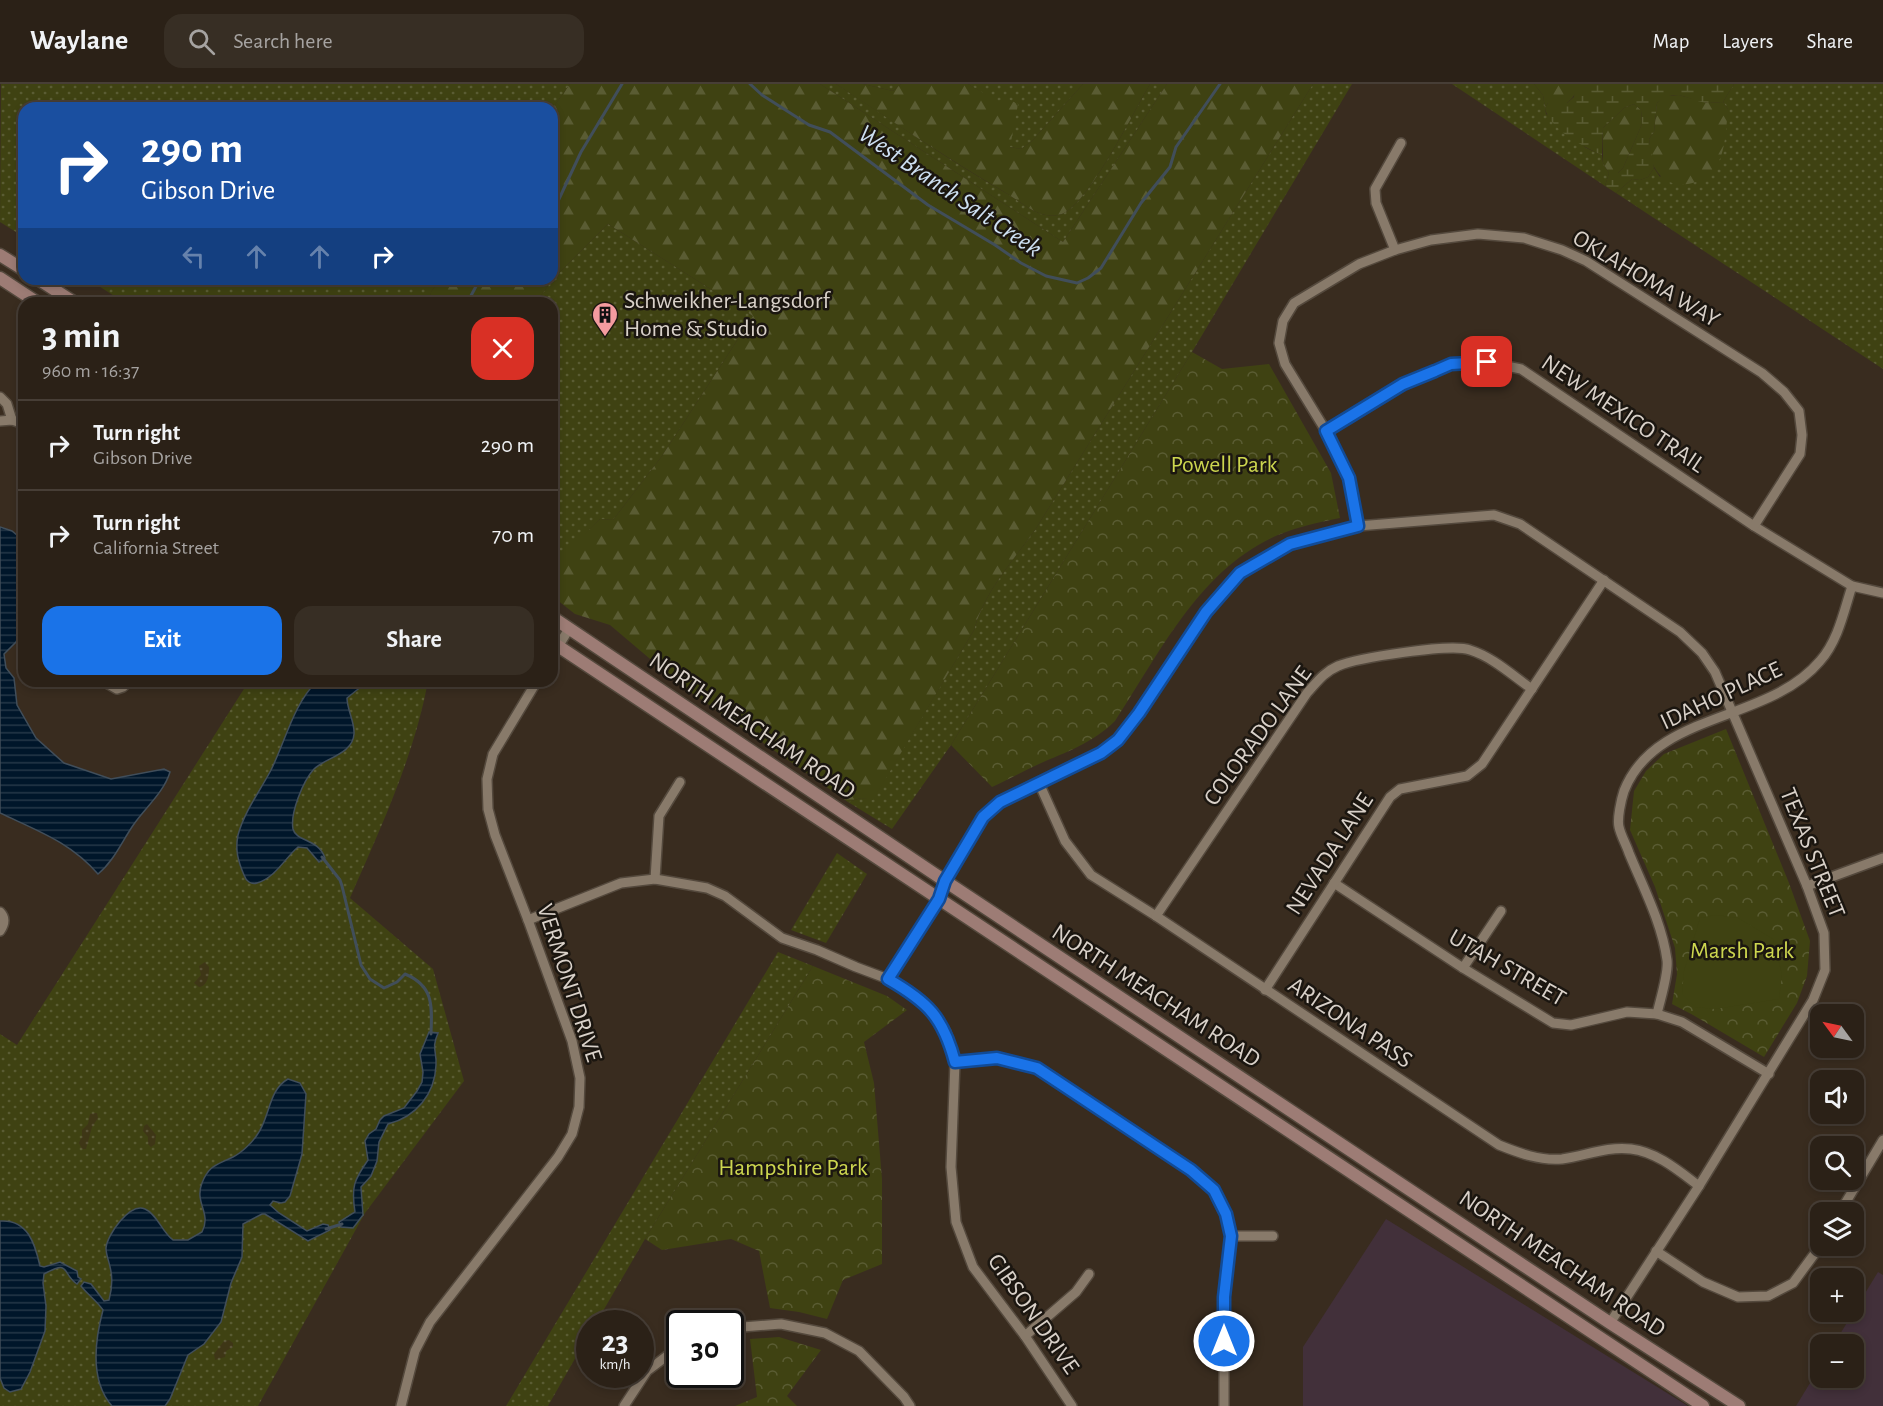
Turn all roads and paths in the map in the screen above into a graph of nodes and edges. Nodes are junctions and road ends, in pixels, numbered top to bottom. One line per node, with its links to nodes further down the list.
1 (1401, 143): 2 (street)
2 (1395, 250): 13 (street, OKLAHOMA WAY); 15 (street, OKLAHOMA WAY)
3 (0, 255): 4 (main road)
4 (18, 266)
5 (0, 278): 7 (main road)
6 (47, 285): 8 (main road)
7 (29, 297)
8 (66, 297)
9 (0, 398): 10 (street)
10 (12, 420): 11 (street); 12 (street)
11 (0, 421)
12 (18, 422)
13 (1326, 431): 14 (street); 15 (street, NEW MEXICO TRAIL)
14 (1358, 526): 16 (street, TEXAS STREET); 27 (street, TEXAS STREET)
15 (1755, 526): 17 (street, NEW MEXICO TRAIL)
16 (1604, 580): 24 (street, NEVADA LANE); 25 (street, TEXAS STREET)
17 (1852, 586): 18 (street, NEW MEXICO TRAIL); 25 (street, IDAHO PLACE)
18 (1883, 593)
19 (558, 621): 20 (main road, NORTH MEACHAM ROAD)
20 (569, 629): 21 (street); 30 (main road, NORTH MEACHAM ROAD)
21 (558, 643)
22 (558, 651): 33 (main road, NORTH MEACHAM ROAD)
23 (533, 687): 37 (street, VERMONT DRIVE)
24 (1532, 689): 31 (street, NEVADA LANE); 36 (street, COLORADO LANE)
25 (1732, 714): 32 (street, TEXAS STREET); 42 (street, IDAHO PLACE)
26 (680, 782): 29 (street)
27 (1039, 783): 30 (street, TEXAS STREET); 36 (street, ARIZONA PASS)
28 (1883, 858): 32 (street)
29 (655, 879): 37 (street, GIBSON DRIVE); 40 (street, GIBSON DRIVE)
30 (945, 881): 33 (street, TEXAS STREET); 53 (main road, NORTH MEACHAM ROAD)
31 (1334, 883): 39 (street, UTAH STREET); 41 (street, NEVADA LANE)
32 (1807, 886): 44 (street, TEXAS STREET)
33 (939, 899): 40 (street, TEXAS STREET); 62 (main road, NORTH MEACHAM ROAD)
34 (1501, 911): 39 (street)
35 (0, 912): 38 (street)
36 (1156, 916): 41 (street, ARIZONA PASS)
37 (528, 920): 57 (street, VERMONT DRIVE)
38 (0, 931)
39 (1463, 968): 42 (street, UTAH STREET)
40 (888, 979): 43 (street, GIBSON DRIVE)
41 (1265, 990): 46 (street, ARIZONA PASS)
42 (1657, 1014): 44 (street, UTAH STREET)
43 (955, 1062): 48 (street); 55 (street, GIBSON DRIVE)
44 (1769, 1074): 46 (street, TEXAS STREET)
45 (1883, 1140): 47 (street)
46 (1699, 1186): 50 (street, TEXAS STREET)
47 (1846, 1202)
48 (1231, 1236): 49 (street); 61 (street)
49 (1274, 1236)
50 (1656, 1251): 51 (street); 53 (street, TEXAS STREET)
51 (1813, 1256)
52 (1089, 1274): 55 (street)
53 (1610, 1323): 63 (main road, NORTH MEACHAM ROAD)
54 (744, 1327): 59 (street)
55 (1025, 1336): 60 (street, GIBSON DRIVE)
56 (666, 1357): 58 (street)
57 (400, 1406)
58 (624, 1406)
59 (910, 1406)
60 (1072, 1406)
61 (1224, 1406)
62 (1703, 1406)
63 (1739, 1406)

